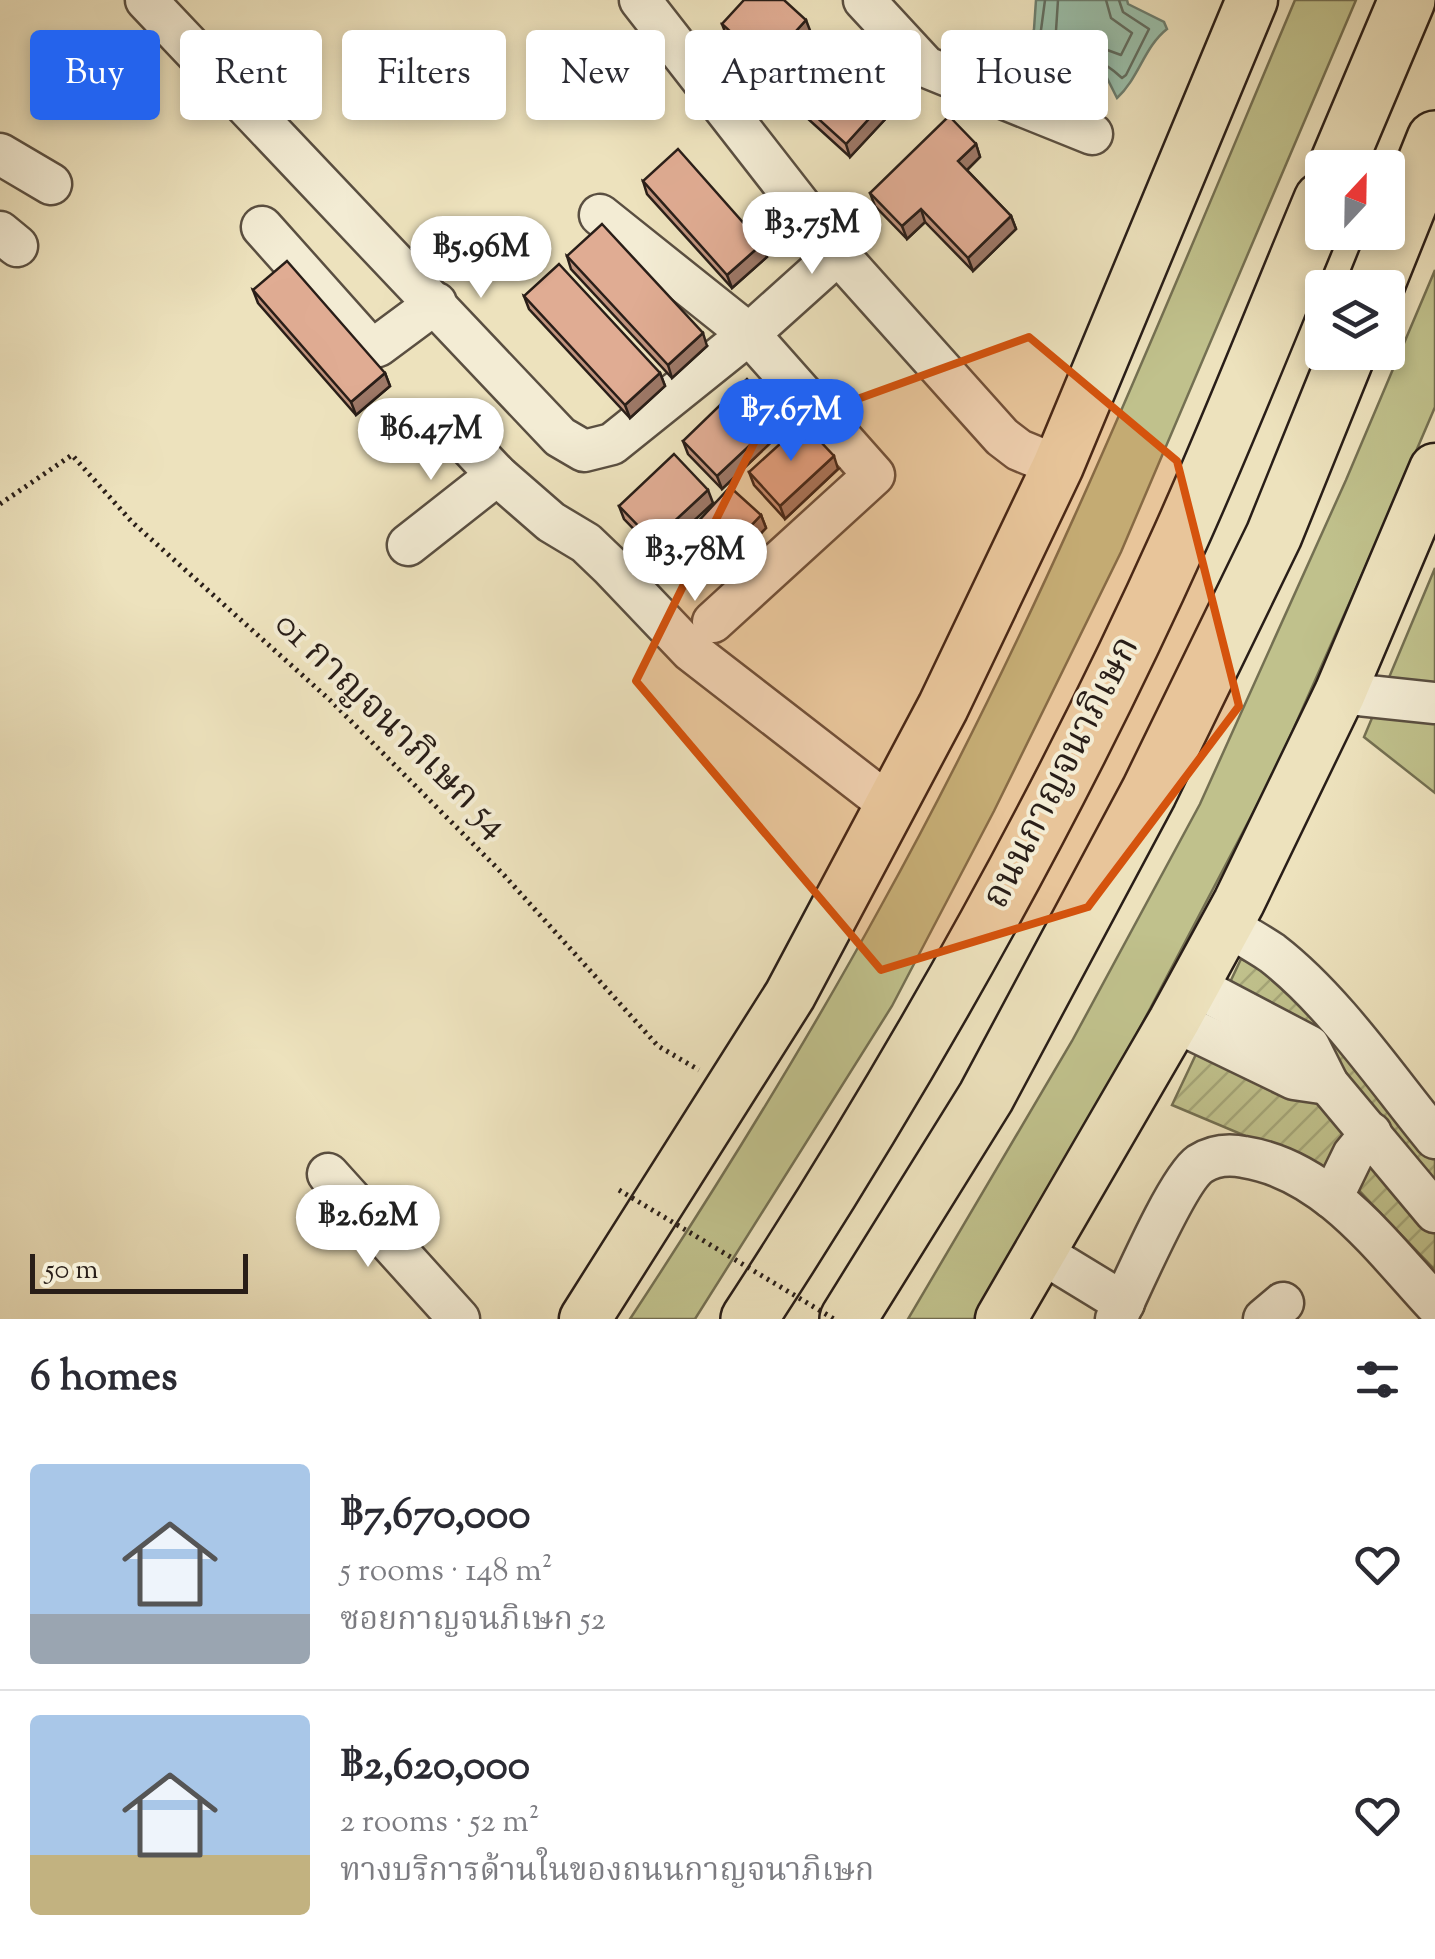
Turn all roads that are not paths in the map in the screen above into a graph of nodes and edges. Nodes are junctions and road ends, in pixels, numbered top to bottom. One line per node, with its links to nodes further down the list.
1 (146, 0): 16 (street)
2 (640, 0): 14 (street)
3 (864, 0): 6 (street)
4 (1252, 0): 20 (main road)
5 (1406, 0): 8 (highway)
6 (1092, 134)
7 (1435, 139): 15 (highway)
8 (1344, 150)
9 (0, 154): 10 (street)
10 (51, 184)
11 (600, 216): 17 (street)
12 (262, 227): 16 (street)
13 (1305, 241): 40 (highway, ถนนกาญจนาภิเษก)
14 (838, 254): 17 (street); 20 (street)
15 (1381, 270)
16 (436, 304): 17 (street)
17 (749, 334): 24 (street)
18 (1341, 370): 41 (highway)
19 (464, 440): 22 (street)
20 (1058, 466): 27 (main road)
21 (1435, 469): 25 (main road)
22 (497, 475): 23 (street); 27 (street)
23 (408, 545)
24 (714, 622)
25 (1340, 693): 26 (street); 28 (main road)
26 (1435, 703)
27 (891, 806): 39 (main road)
28 (1226, 925): 29 (main road); 31 (street)
29 (1184, 1003): 30 (street); 35 (main road)
30 (1370, 1134): 33 (street); 34 (street)
31 (1435, 1138)
32 (328, 1174): 38 (street)
33 (1332, 1198): 36 (street); 37 (street)
34 (1435, 1212)
35 (1042, 1253): 37 (street); 42 (main road)
36 (1435, 1304)
37 (1120, 1311)
38 (459, 1319)
39 (585, 1319)
40 (749, 1319)
41 (848, 1319)
42 (1001, 1319)

